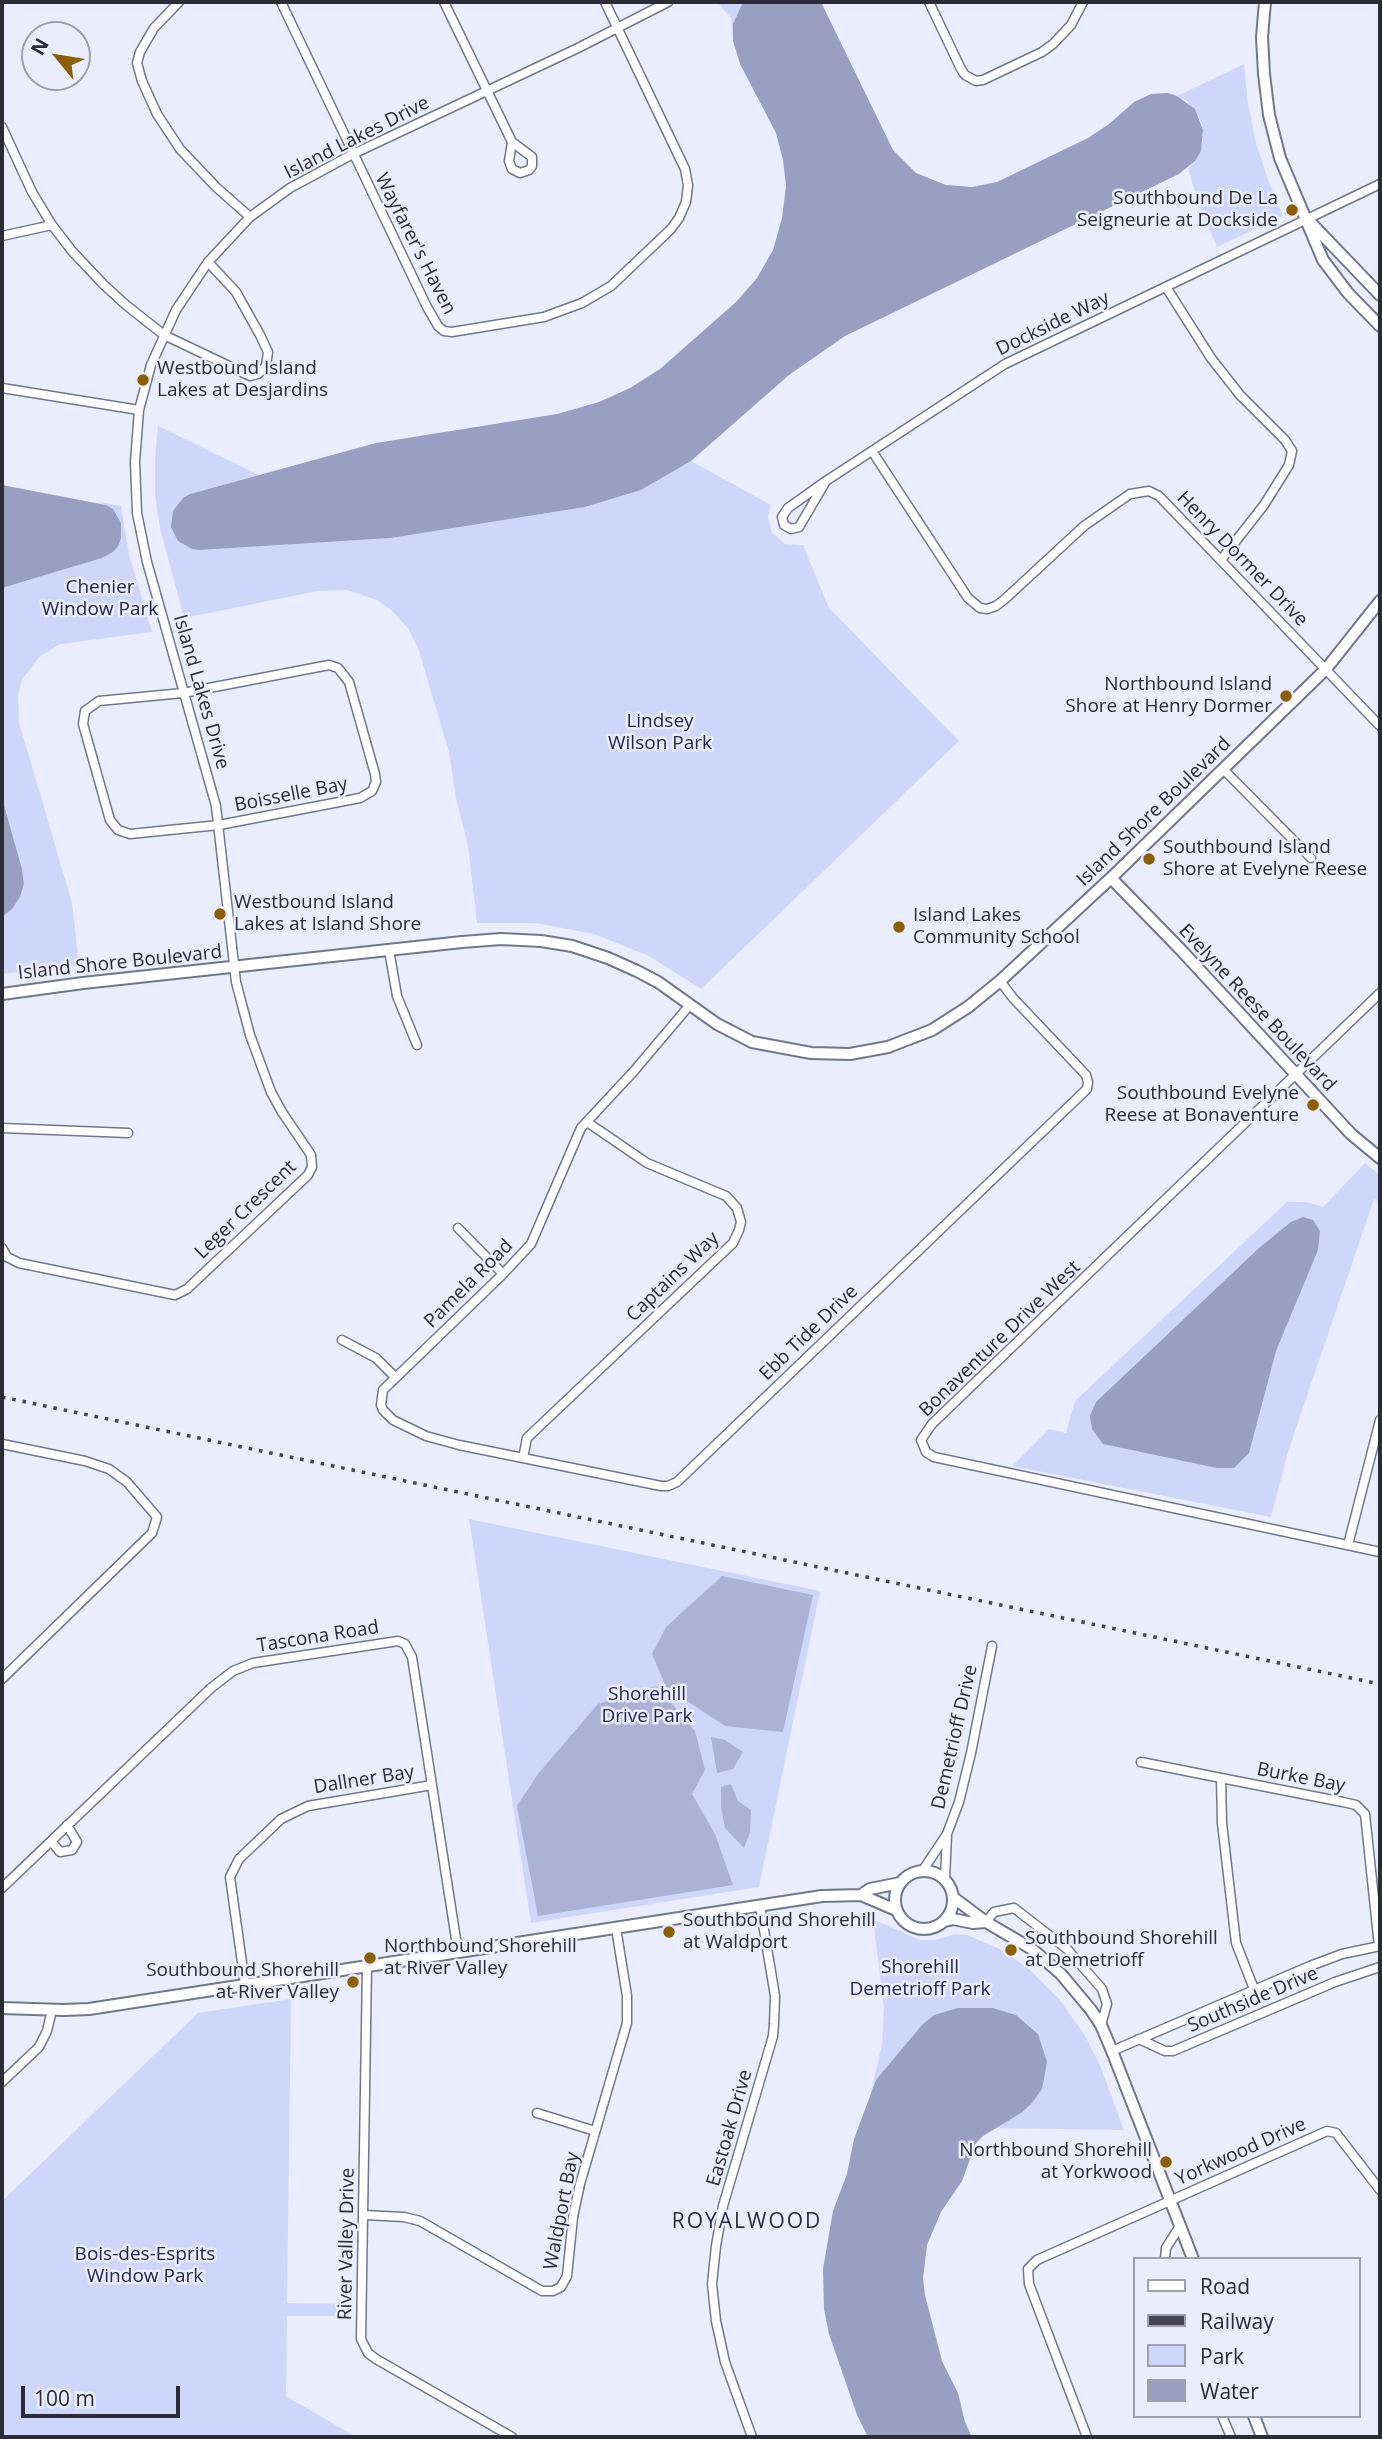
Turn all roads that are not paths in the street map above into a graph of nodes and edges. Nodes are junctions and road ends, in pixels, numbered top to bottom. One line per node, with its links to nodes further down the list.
1 (179, 2): 15 (street)
2 (281, 2): 13 (street)
3 (444, 2): 10 (street)
4 (605, 2): 9 (street)
5 (668, 2): 9 (street, Island Lakes Drive)
6 (929, 2): 7 (street)
7 (1083, 2)
8 (1265, 2): 16 (street)
9 (617, 28): 10 (street, Island Lakes Drive); 13 (street, Wayfarer's Haven)
10 (486, 92): 12 (street); 13 (street, Island Lakes Drive)
11 (2, 127): 17 (street)
12 (512, 142)
13 (353, 154): 15 (street, Island Lakes Drive)
14 (1380, 184): 16 (street, Dockside Way)
15 (250, 217): 19 (street, Island Lakes Drive)
16 (1307, 219): 20 (street, Dockside Way); 21 (street); 22 (street)
17 (52, 225): 18 (street); 23 (street)
18 (2, 236)
19 (208, 262): 23 (street, Island Lakes Drive); 23 (street)
20 (1166, 287): 26 (street, Dockside Way); 28 (street)
21 (1380, 295)
22 (1380, 326)
23 (164, 335): 25 (street, Island Lakes Drive)
24 (2, 388): 25 (street)
25 (139, 410): 31 (street, Island Lakes Drive)
26 (872, 451): 27 (street, Dockside Way); 28 (street, Henry Dormer Drive)
27 (826, 481): 27 (street, Dockside Way)
28 (1221, 560): 30 (street, Henry Dormer Drive)
29 (1380, 601): 30 (street, Island Shore Boulevard)
30 (1326, 669): 32 (street, Henry Dormer Drive); 33 (street, Island Shore Boulevard)
31 (183, 693): 34 (street, Island Lakes Drive); 34 (street); 34 (street, Boisselle Bay)
32 (1380, 726)
33 (1224, 770): 35 (street); 36 (street, Island Shore Boulevard)
34 (219, 825): 38 (street, Island Lakes Drive)
35 (1311, 858)
36 (1111, 878): 39 (street, Island Shore Boulevard); 44 (street, Evelyne Reese Boulevard)
37 (389, 950): 38 (street, Island Shore Boulevard); 42 (street, Island Shore Boulevard); 43 (street)
38 (234, 968): 41 (street, Island Shore Boulevard); 50 (street, Leger Crescent)
39 (1000, 981): 42 (street, Island Shore Boulevard); 57 (street, Ebb Tide Drive)
40 (1380, 993): 44 (street)
41 (2, 994)
42 (688, 1006): 45 (street, Pamela Road)
43 (417, 1045)
44 (1295, 1075): 48 (street, Evelyne Reese Boulevard); 58 (street, Bonaventure Drive West)
45 (587, 1122): 51 (street, Pamela Road); 57 (street, Captains Way)
46 (2, 1128): 47 (street)
47 (128, 1133)
48 (1380, 1158)
49 (458, 1228): 51 (street)
50 (2, 1248)
51 (503, 1274): 53 (street, Pamela Road)
52 (342, 1340): 53 (street)
53 (395, 1377): 54 (street, Pamela Road)
54 (381, 1405): 57 (street, Ebb Tide Drive)
55 (1380, 1420): 58 (street)
56 (2, 1444): 61 (street)
57 (523, 1458)
58 (1348, 1545): 59 (street, Bonaventure Drive West)
59 (1380, 1552)
60 (992, 1646): 66 (street, Demetrioff Drive)
61 (2, 1679)
62 (1141, 1762): 63 (street, Burke Bay)
63 (1221, 1778): 79 (street, Burke Bay); 84 (street)
64 (432, 1785): 65 (street, Tascona Road); 80 (street, Tascona Road); 83 (street, Dallner Bay)
65 (67, 1825): 67 (street, Tascona Road); 67 (street)
66 (947, 1834): 68 (street, Demetrioff Drive); 69 (street, Demetrioff Drive)
67 (51, 1841): 71 (street, Tascona Road)
68 (923, 1870): 69 (street); 70 (street)
69 (945, 1879): 73 (street)
70 (900, 1883): 72 (street); 75 (street)
71 (2, 1888)
72 (861, 1895): 74 (street); 75 (street)
73 (954, 1898): 76 (street); 77 (street)
74 (760, 1906): 78 (street); 104 (street, Eastoak Drive)
75 (897, 1910): 76 (street)
76 (945, 1921): 77 (street)
77 (986, 1922): 89 (street); 89 (street)
78 (616, 1928): 80 (street); 94 (street, Waldport Bay)
79 (1380, 1946): 84 (street, Southside Drive)
80 (458, 1952): 81 (street)
81 (367, 1966): 83 (street); 97 (street, River Valley Drive)
82 (1380, 1967): 90 (street, Southside Drive)
83 (245, 1984): 88 (street)
84 (1254, 1989): 90 (street, Southside Drive)
85 (2, 2000): 87 (street)
86 (2, 2008): 87 (street)
87 (25, 2008): 88 (street)
88 (52, 2010): 92 (street)
89 (1101, 2025): 91 (street)
90 (1139, 2039): 91 (street, Southside Drive)
91 (1112, 2051): 96 (street)
92 (2, 2082)
93 (537, 2113): 94 (street)
94 (594, 2131): 97 (street, Waldport Bay)
95 (1380, 2190): 96 (street, Yorkwood Drive)
96 (1171, 2202): 98 (street); 105 (street, Yorkwood Drive)
97 (364, 2215): 103 (street, River Valley Drive)
98 (1180, 2225): 99 (street); 100 (street)
99 (1165, 2257)
100 (1192, 2257)
101 (1223, 2418): 106 (street)
102 (1256, 2418): 107 (street)
103 (512, 2437)
104 (752, 2437)
105 (1087, 2437)
106 (1231, 2437)
107 (1262, 2437)

